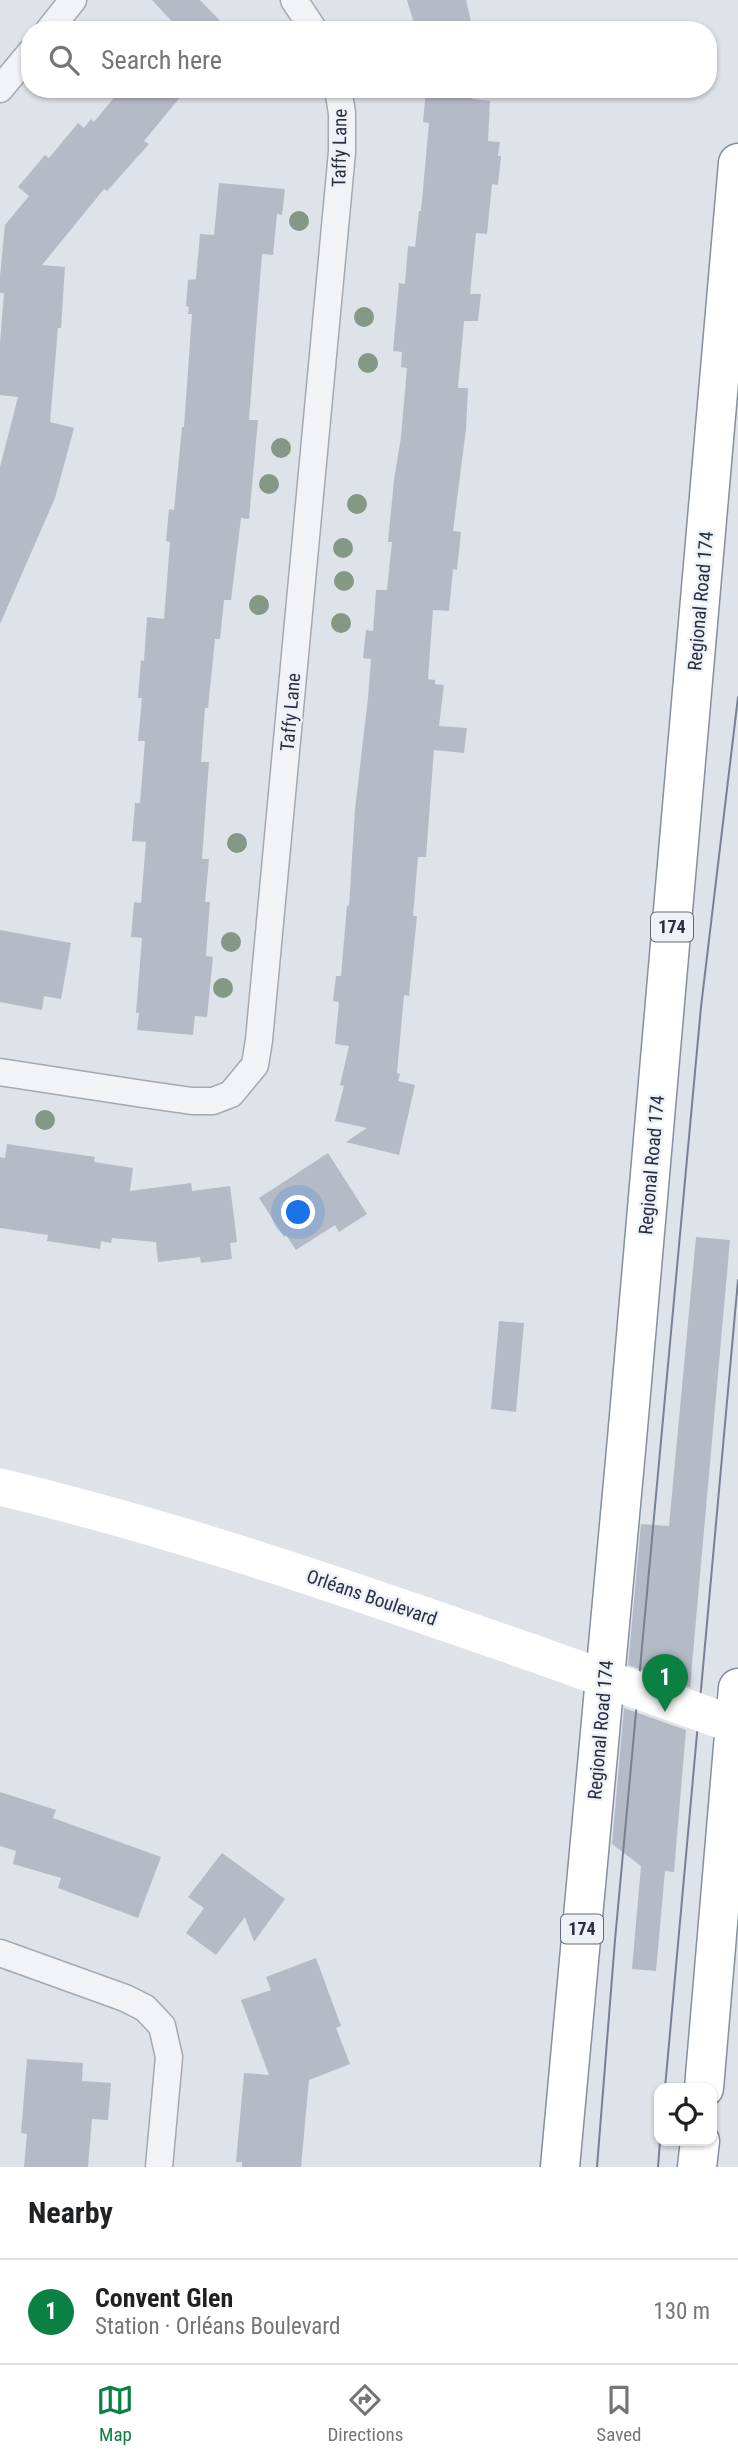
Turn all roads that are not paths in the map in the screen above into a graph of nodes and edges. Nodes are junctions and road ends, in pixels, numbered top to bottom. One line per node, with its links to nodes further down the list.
1 (73, 0): 3 (street)
2 (294, 0): 4 (street)
3 (56, 21)
4 (308, 21)
5 (21, 64): 6 (street)
6 (0, 89)
7 (340, 98): 9 (street, Taffy Lane)
8 (738, 163): 17 (highway, Regional Road 174 / 174)
9 (0, 1072)
10 (0, 1487): 12 (main road, Orléans Boulevard, bridge)
11 (738, 1688): 14 (highway)
12 (738, 1726)
13 (0, 1953): 16 (street)
14 (704, 2083)
15 (699, 2146): 18 (highway)
16 (159, 2167)
17 (560, 2167)
18 (697, 2167)

